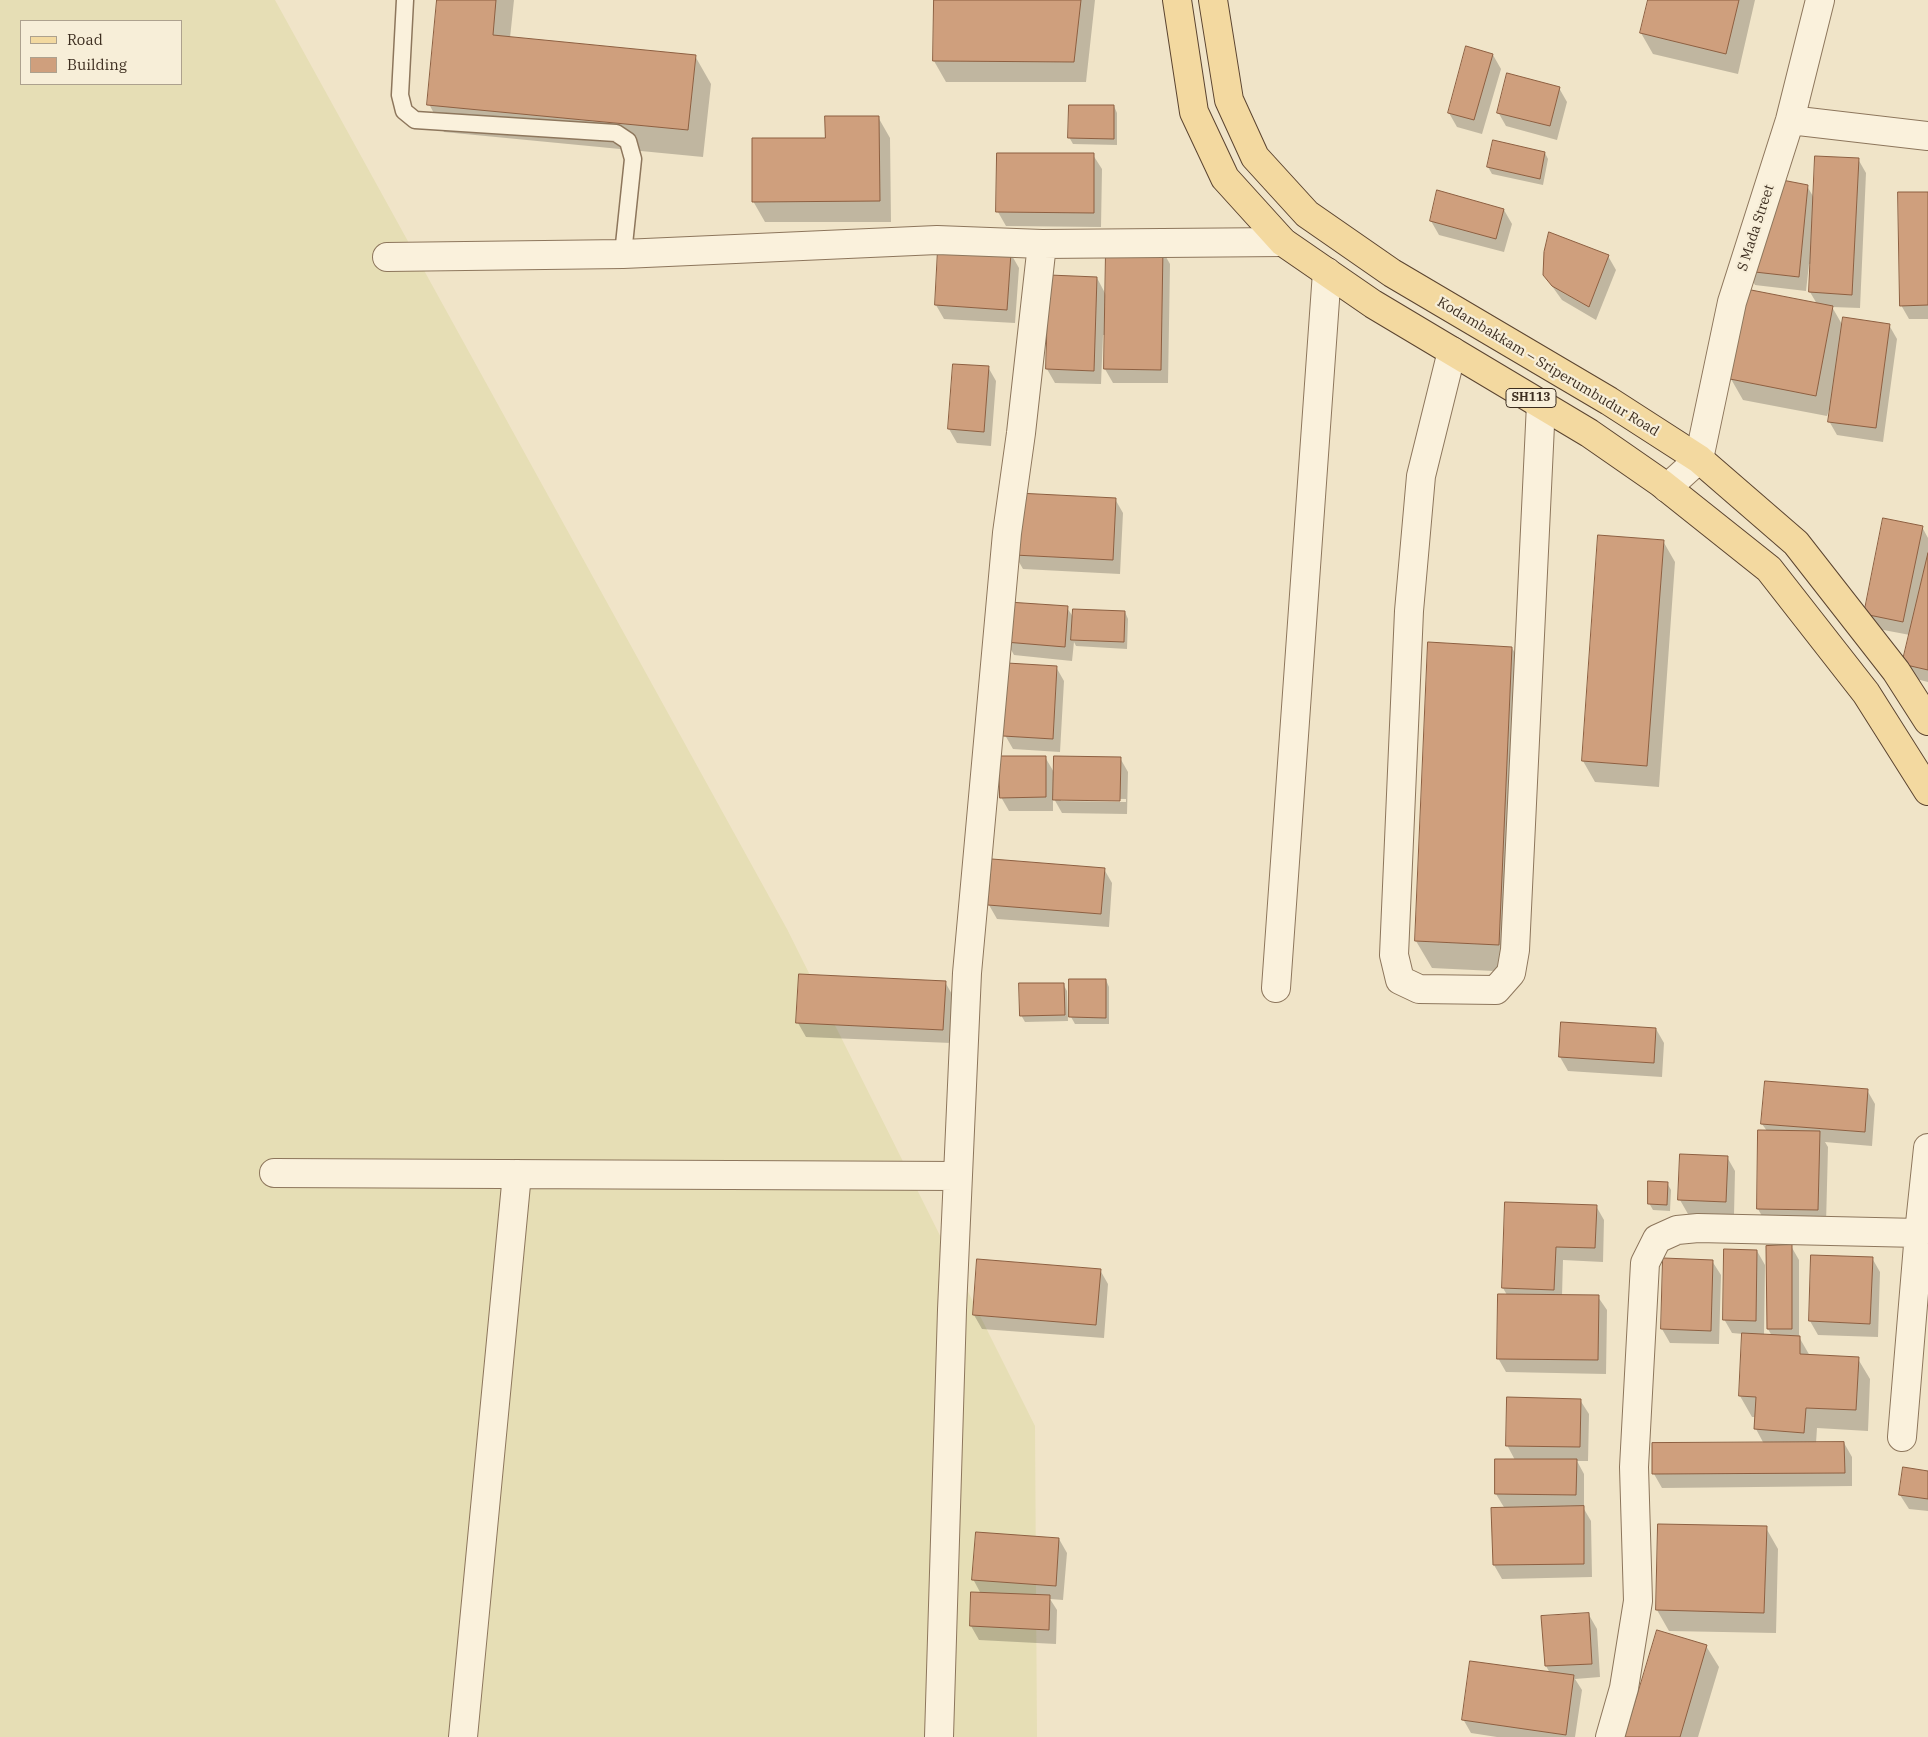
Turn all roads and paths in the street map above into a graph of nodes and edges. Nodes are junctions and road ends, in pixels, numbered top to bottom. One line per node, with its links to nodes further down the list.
1 (405, 0): 9 (lane)
2 (1177, 0): 7 (main road, SH113)
3 (1214, 0): 14 (main road, Kodambakkam – Sriperumbudur Road / SH113)
4 (1820, 0): 5 (street, S Mada Street)
5 (1790, 120): 6 (street); 14 (street, S Mada Street)
6 (1928, 136)
7 (1282, 242): 8 (street); 11 (main road, SH113)
8 (1042, 244): 9 (street); 22 (street)
9 (623, 254): 10 (street)
10 (387, 258)
11 (1327, 272): 12 (main road, SH113); 18 (street)
12 (1452, 351): 13 (main road, SH113); 13 (street)
13 (1541, 404): 15 (main road, SH113)
14 (1699, 459): 15 (street); 16 (main road, Kodambakkam – Sriperumbudur Road / SH113)
15 (1667, 488): 17 (main road, SH113)
16 (1928, 721)
17 (1928, 791)
18 (1276, 988)
19 (1928, 1148): 23 (street)
20 (274, 1173): 21 (street)
21 (517, 1174): 22 (street); 25 (street)
22 (958, 1176): 26 (street)
23 (1919, 1233): 24 (street); 27 (street)
24 (1902, 1437)
25 (462, 1737)
26 (939, 1737)
27 (1610, 1737)

